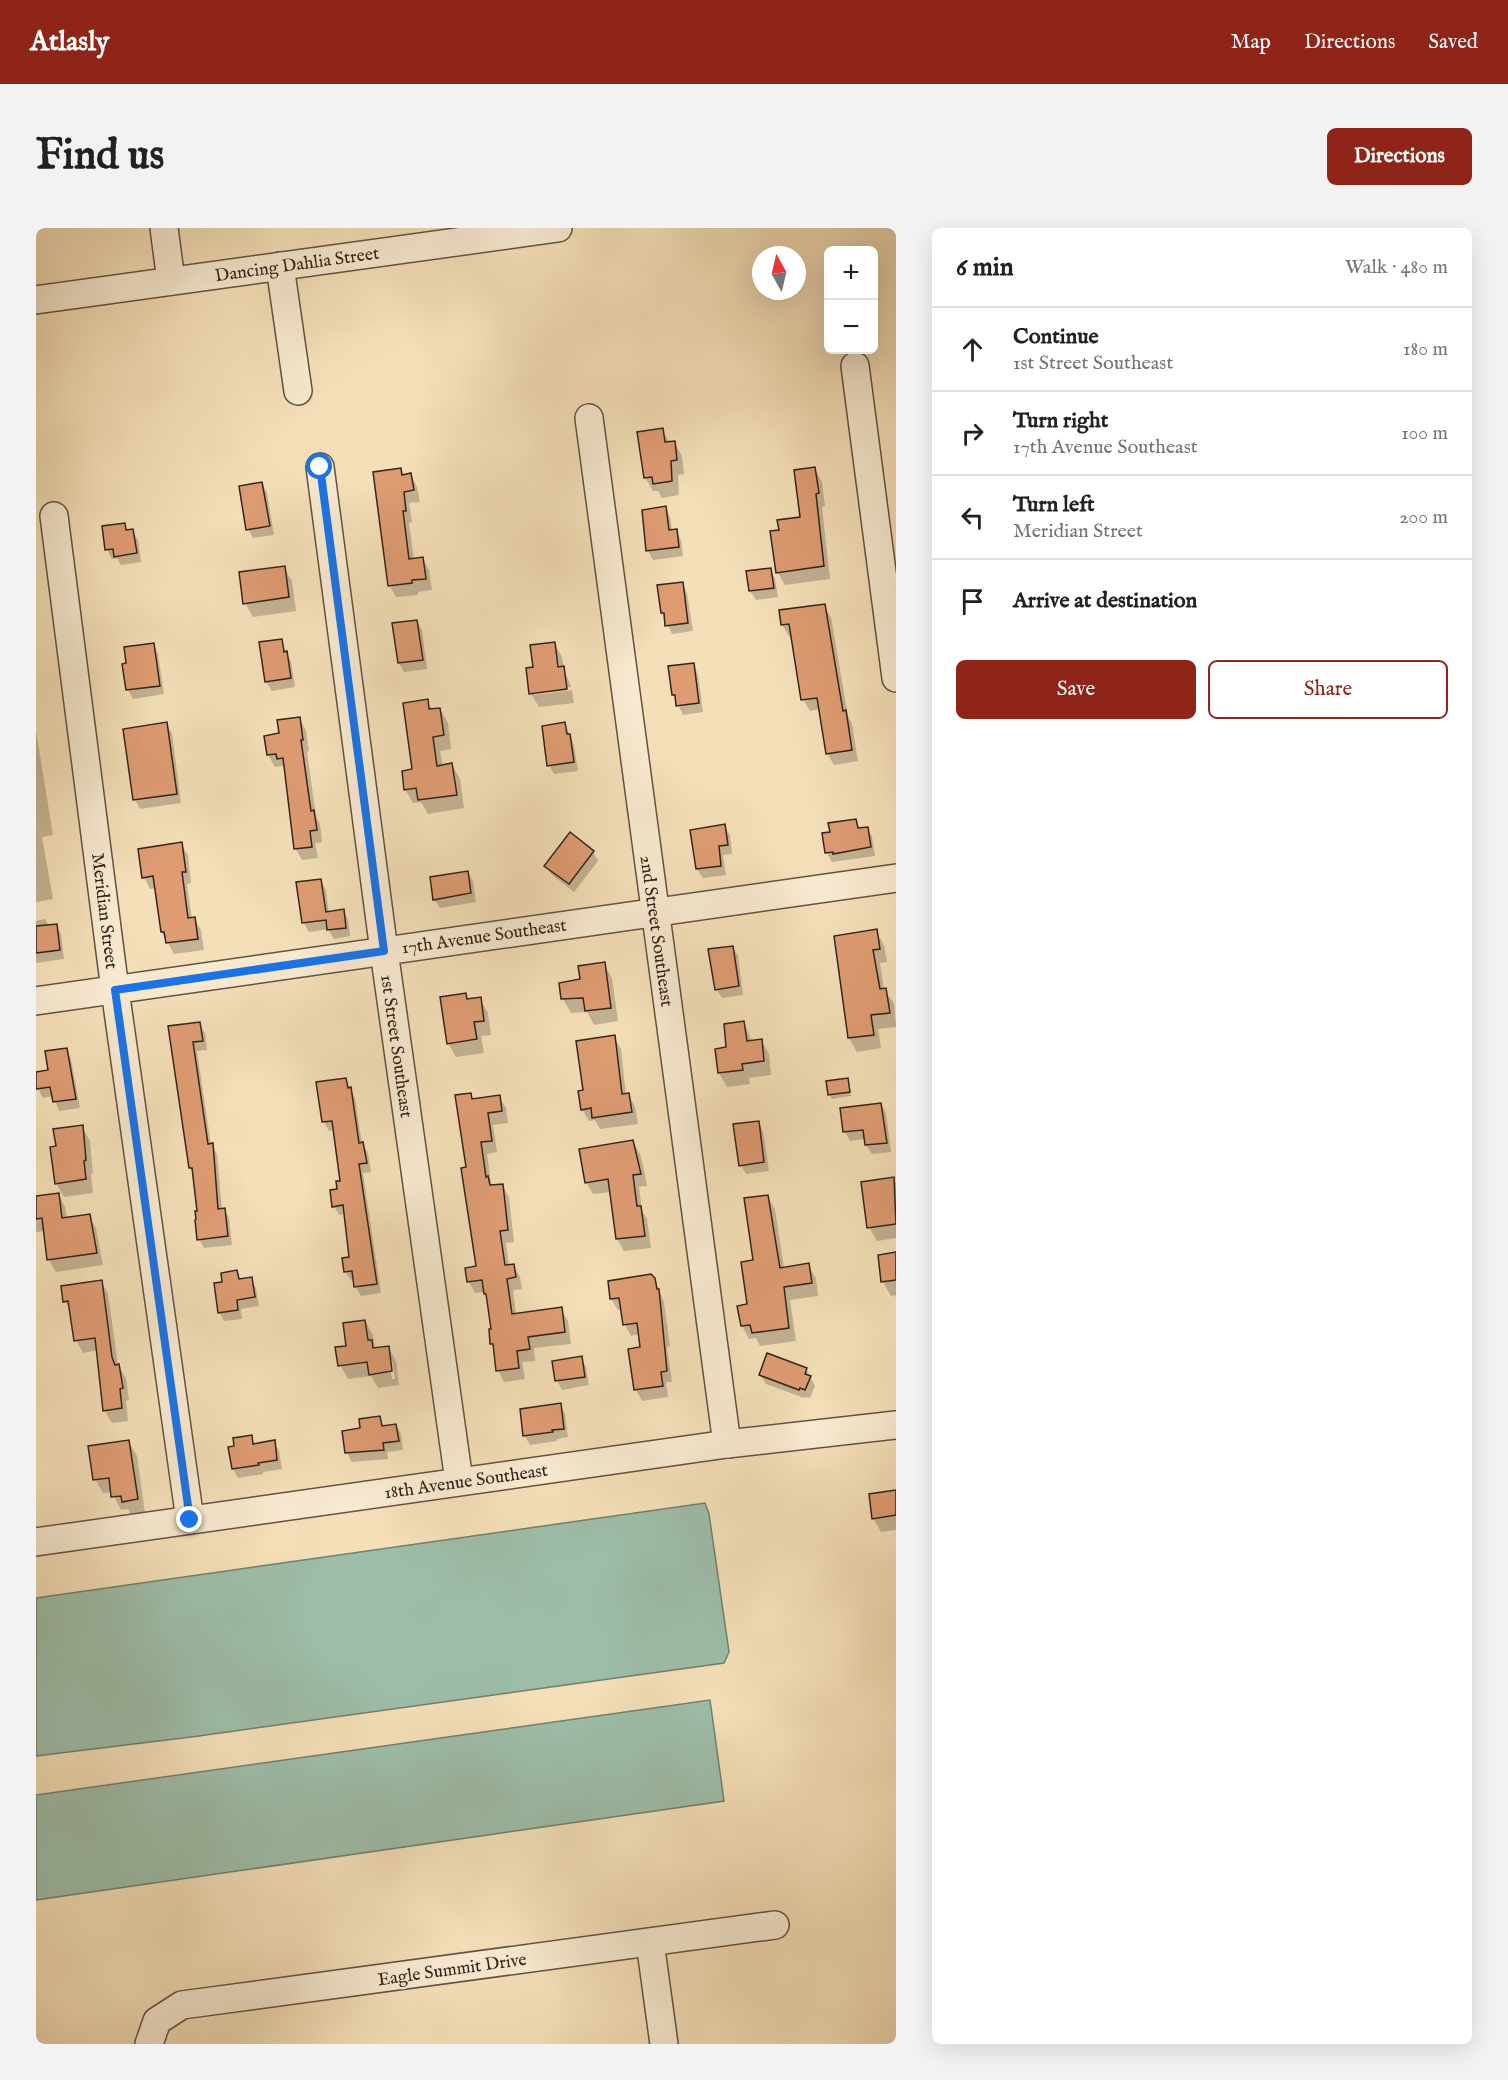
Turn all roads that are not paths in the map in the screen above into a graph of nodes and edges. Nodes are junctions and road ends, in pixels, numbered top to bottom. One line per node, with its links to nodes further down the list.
1 (164, 228): 4 (street)
2 (558, 228): 3 (street, Dancing Dahlia Street)
3 (280, 266): 4 (street, Dancing Dahlia Street); 7 (street)
4 (171, 281): 5 (street, Dancing Dahlia Street)
5 (36, 300)
6 (855, 366): 11 (street)
7 (298, 391)
8 (589, 418): 13 (street, 2nd Street Southeast)
9 (320, 467): 14 (street, 1st Street Southeast)
10 (54, 516): 15 (street, Meridian Street)
11 (896, 678)
12 (896, 878): 13 (street, 17th Avenue Southeast)
13 (654, 911): 14 (street, 17th Avenue Southeast); 18 (street, 2nd Street Southeast)
14 (384, 951): 15 (street, 17th Avenue Southeast); 19 (street, 1st Street Southeast)
15 (115, 990): 16 (street, 17th Avenue Southeast); 20 (street, Meridian Street)
16 (36, 1001)
17 (896, 1425): 18 (street, 18th Avenue Southeast)
18 (727, 1443): 19 (street, 18th Avenue Southeast)
19 (459, 1482): 20 (street, 18th Avenue Southeast)
20 (190, 1520): 21 (street, 18th Avenue Southeast)
21 (36, 1542)
22 (775, 1925): 23 (street, Eagle Summit Drive)
23 (650, 1942): 24 (street, Eagle Summit Drive); 25 (street)
24 (149, 2044)
25 (664, 2044)

